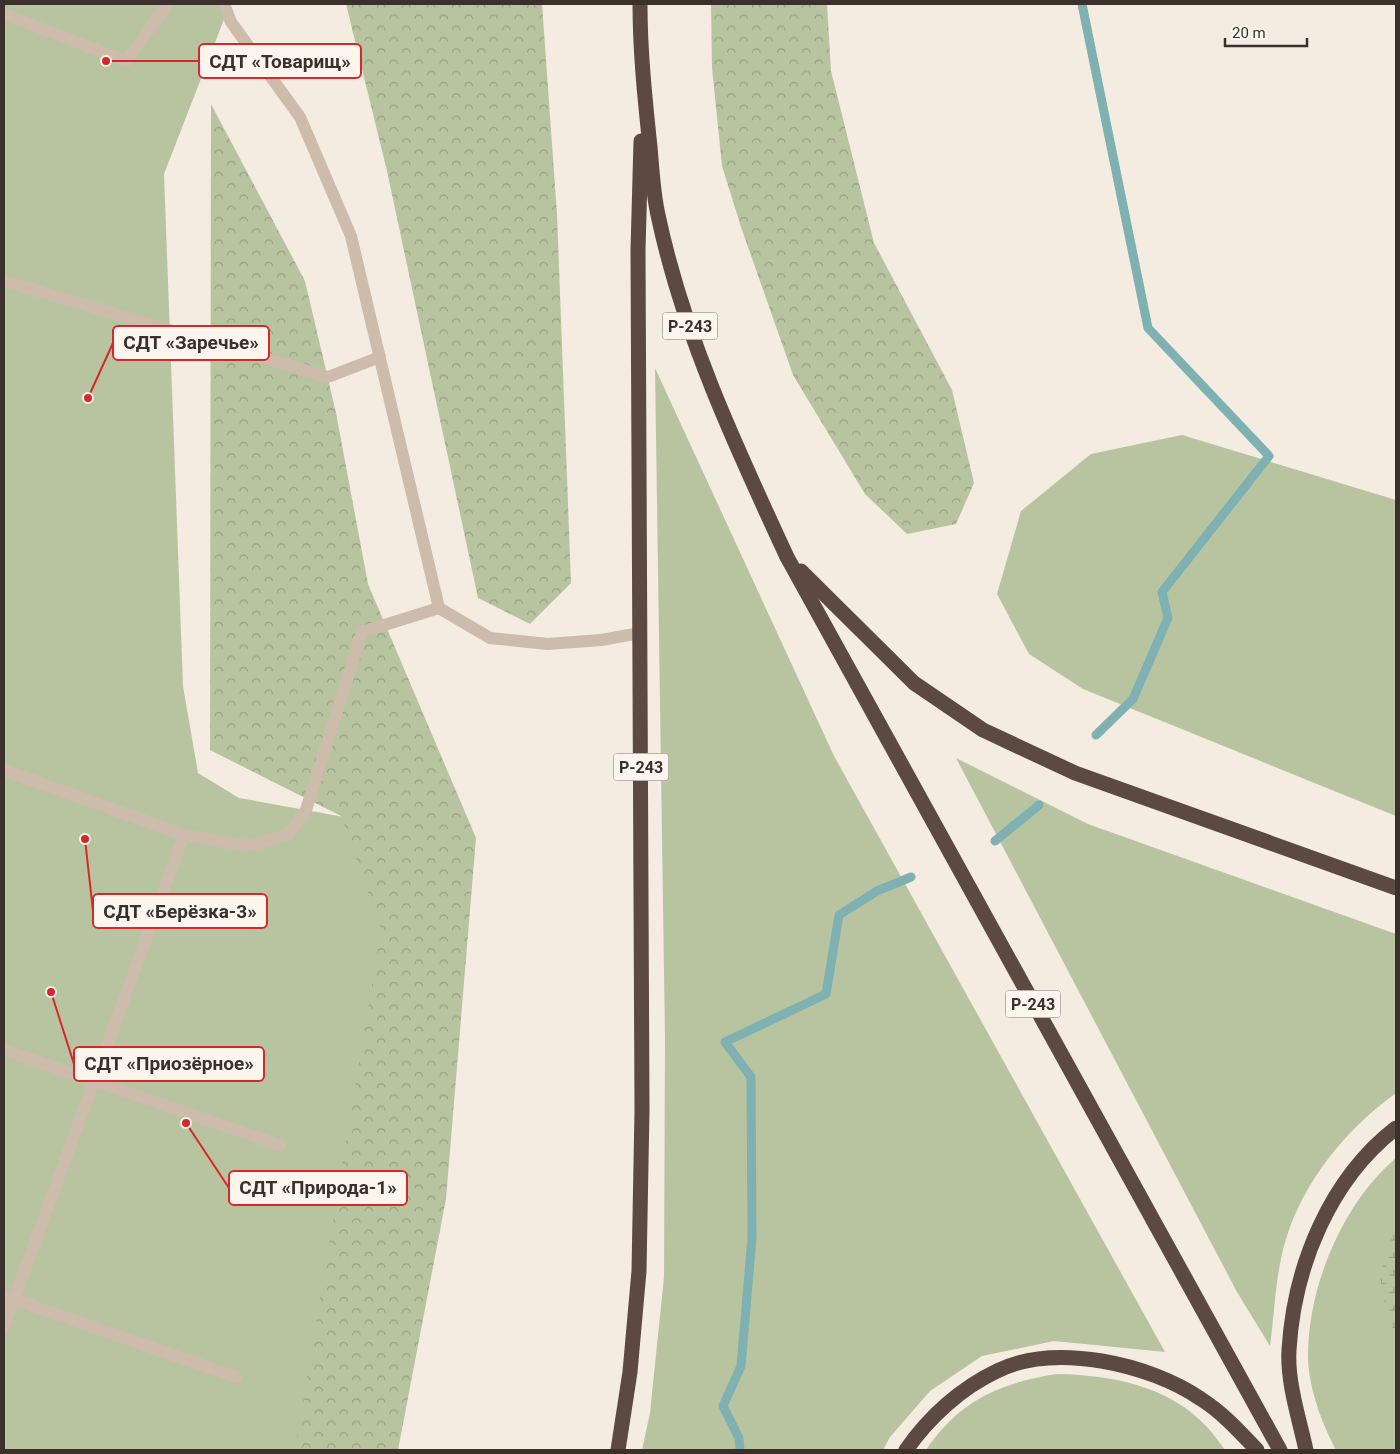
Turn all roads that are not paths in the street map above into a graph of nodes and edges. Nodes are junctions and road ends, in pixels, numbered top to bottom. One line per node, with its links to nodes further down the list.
1 (168, 4): 4 (street)
2 (224, 4): 7 (street)
3 (640, 4): 5 (highway, Р-243)
4 (4, 14)
5 (643, 82): 8 (highway, Р-243); 10 (highway, Р-243)
6 (4, 280): 7 (street)
7 (380, 357): 9 (street)
8 (787, 557): 13 (highway, Р-243); 24 (highway, Р-243)
9 (439, 608): 10 (street); 12 (street)
10 (640, 633): 21 (highway, Р-243)
11 (4, 770): 12 (street)
12 (184, 835): 15 (street)
13 (1396, 888)
14 (4, 1050): 15 (street)
15 (92, 1081): 17 (street); 18 (street)
16 (1396, 1128): 25 (highway)
17 (280, 1146)
18 (9, 1298): 19 (street); 20 (street)
19 (4, 1327)
20 (236, 1377)
21 (618, 1450)
22 (906, 1450): 23 (highway)
23 (1257, 1450)
24 (1280, 1450)
25 (1306, 1450)

